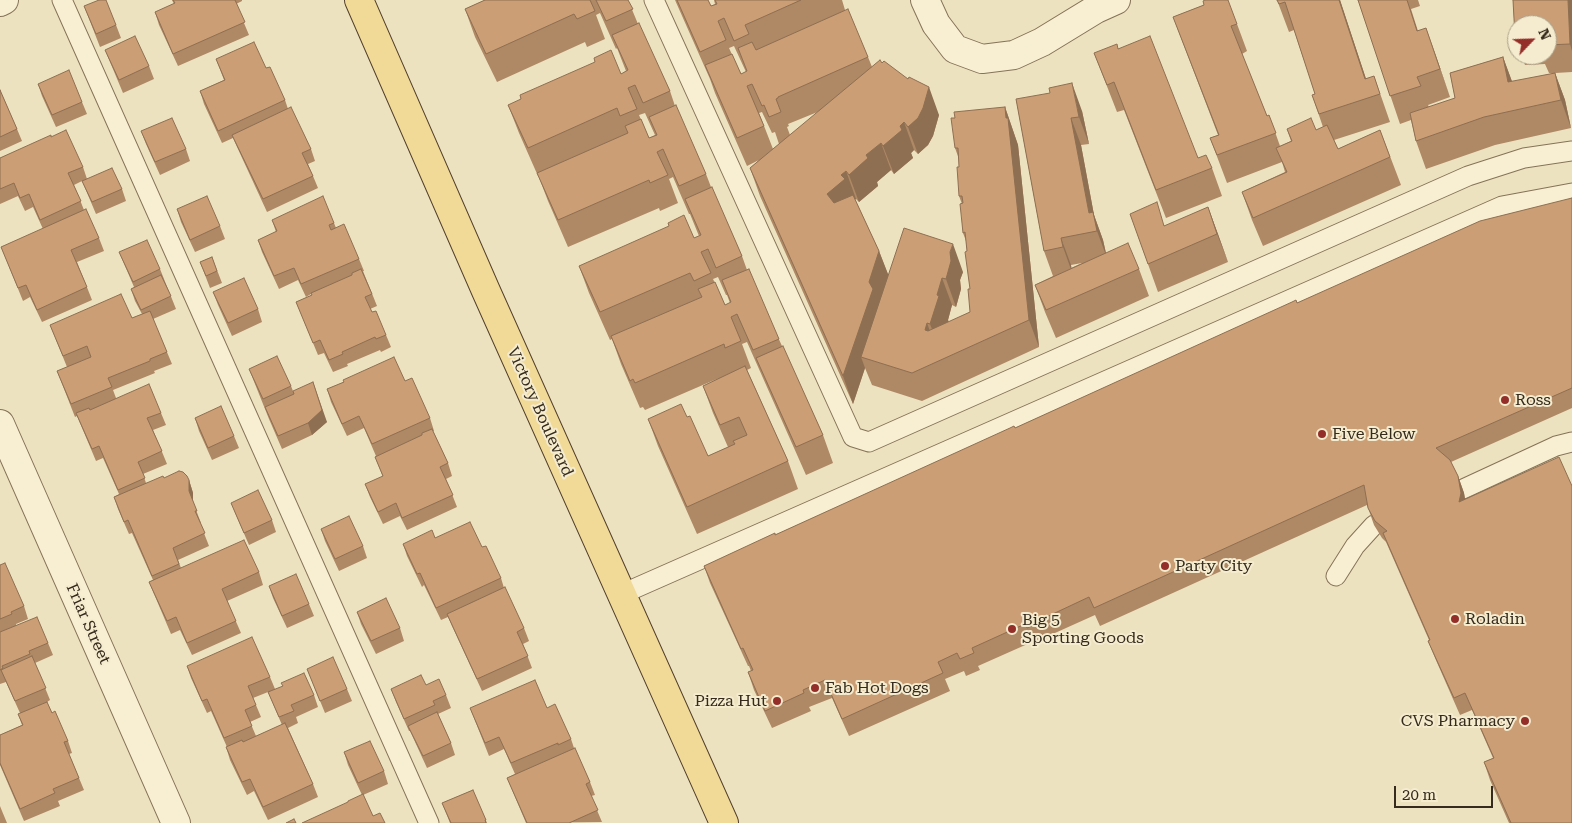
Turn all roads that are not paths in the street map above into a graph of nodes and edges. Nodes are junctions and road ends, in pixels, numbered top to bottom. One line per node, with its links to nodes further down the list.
1 (4, 0): 7 (street)
2 (62, 0): 18 (lane)
3 (358, 0): 16 (main road, Victory Boulevard)
4 (654, 0): 8 (lane)
5 (925, 0): 6 (street)
6 (1116, 0)
7 (0, 2)
8 (1572, 151)
9 (1572, 194): 16 (lane)
10 (0, 424): 12 (street, Friar Street)
11 (1572, 442): 13 (lane)
12 (6, 453): 17 (street, Friar Street)
13 (1463, 489)
14 (1374, 525): 15 (lane)
15 (1336, 576)
16 (622, 594): 19 (main road, Victory Boulevard)
17 (176, 823)
18 (429, 823)
19 (724, 823)

